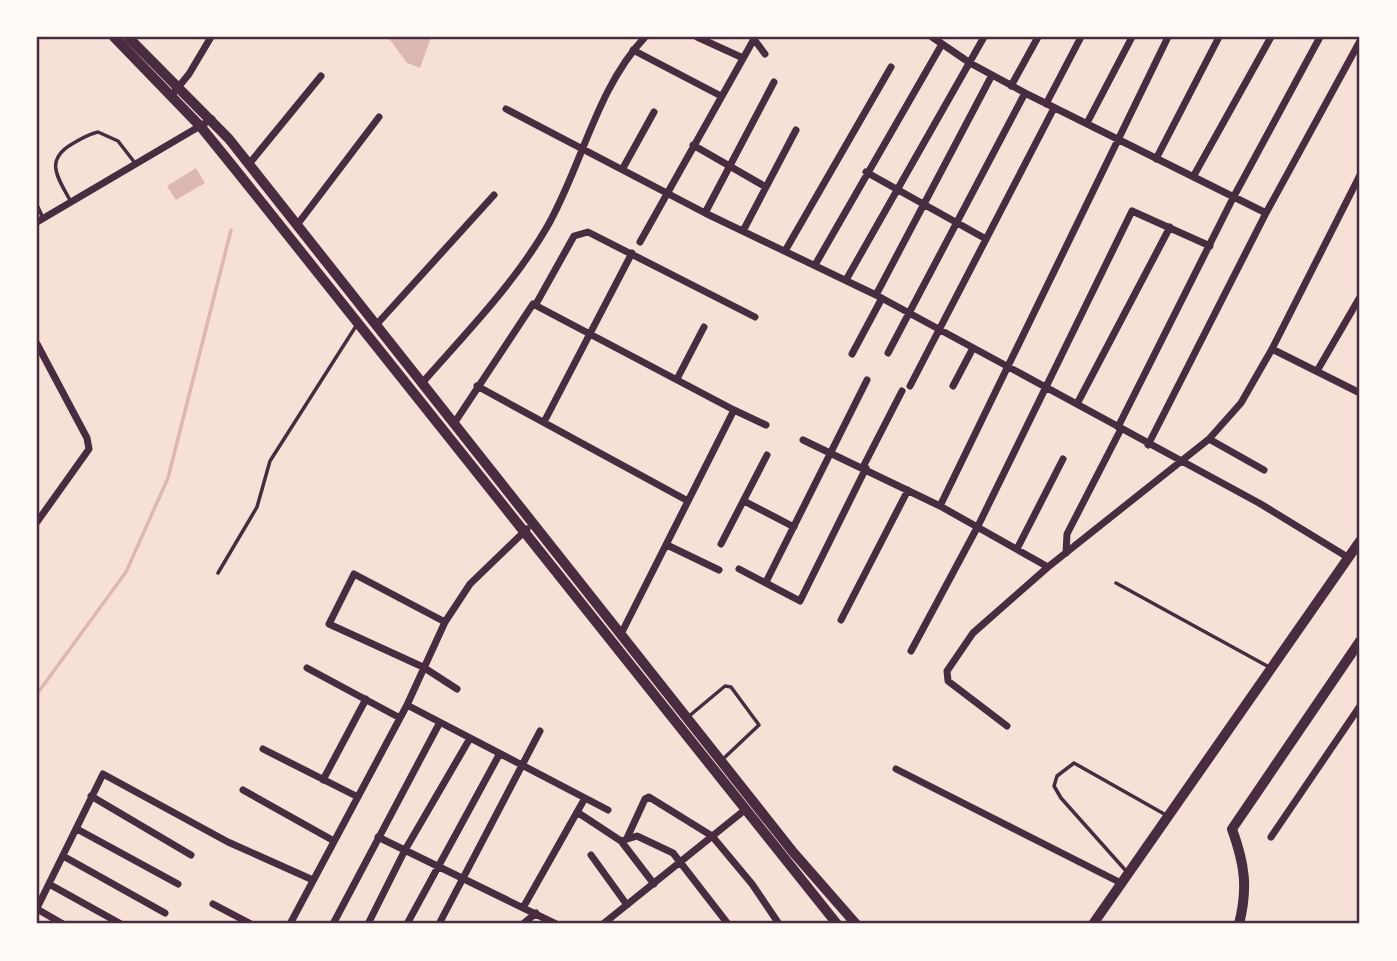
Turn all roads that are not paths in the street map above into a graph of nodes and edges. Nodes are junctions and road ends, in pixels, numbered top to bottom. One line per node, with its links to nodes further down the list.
1 (114, 37): 29 (main road)
2 (128, 37): 27 (main road)
3 (211, 37): 27 (street)
4 (645, 37): 18 (street)
5 (697, 37): 20 (street)
6 (932, 37): 17 (street)
7 (984, 37): 21 (street)
8 (1038, 37): 26 (street)
9 (1081, 37): 31 (street)
10 (1132, 37): 37 (street)
11 (1168, 37): 40 (street)
12 (1219, 37): 43 (street)
13 (1270, 37): 50 (street)
14 (1320, 37): 55 (street)
15 (753, 38): 19 (street); 20 (street)
16 (1360, 41): 60 (street)
17 (942, 44): 21 (street); 48 (street)
18 (633, 50): 30 (street); 42 (street)
19 (765, 54)
20 (743, 58): 30 (street)
21 (970, 64): 24 (street); 52 (street)
22 (891, 67): 69 (street)
23 (321, 75): 44 (street)
24 (992, 75): 26 (street); 57 (street)
25 (774, 82): 46 (street)
26 (1011, 86): 28 (street)
27 (179, 87): 29 (street); 36 (main road)
28 (1025, 93): 31 (street); 62 (street)
29 (171, 96): 38 (main road)
30 (721, 96): 41 (street)
31 (1046, 104): 32 (street)
32 (1054, 108): 37 (street); 66 (street)
33 (506, 109): 42 (street)
34 (654, 112): 47 (street)
35 (379, 117): 63 (street)
36 (212, 120): 38 (street); 44 (main road)
37 (1087, 123): 40 (street)
38 (201, 127): 45 (street); 78 (main road)
39 (796, 130): 51 (street)
40 (1119, 141): 43 (street); 88 (street)
41 (693, 145): 46 (street); 53 (street)
42 (582, 147): 47 (street); 92 (street)
43 (1156, 159): 50 (street)
44 (249, 164): 63 (main road)
45 (136, 165): 56 (street); 56 (lane)
46 (729, 165): 51 (street); 59 (street)
47 (623, 168): 53 (street)
48 (866, 172): 52 (street); 71 (street)
49 (1360, 175): 85 (street)
50 (1193, 177): 55 (street)
51 (766, 187): 65 (street)
52 (898, 189): 57 (street); 72 (street)
53 (667, 192): 59 (street); 67 (street)
54 (494, 195): 79 (street)
55 (1233, 198): 60 (street); 68 (street)
56 (71, 202): 61 (street)
57 (924, 203): 62 (street); 73 (street)
58 (37, 205): 61 (lane)
59 (705, 212): 65 (street)
60 (1266, 213): 107 (street)
61 (40, 220)
62 (956, 222): 66 (street); 76 (street)
63 (297, 225): 79 (main road)
64 (1170, 227): 68 (street); 96 (street); 99 (street)
65 (743, 231): 69 (street)
66 (986, 239): 81 (street)
67 (640, 242)
68 (1210, 246): 104 (street)
69 (785, 251): 71 (street)
70 (632, 253): 75 (street); 77 (street); 82 (street)
71 (815, 265): 72 (street)
72 (846, 280): 73 (street)
73 (879, 297): 76 (street); 87 (street)
74 (1360, 298): 89 (street)
75 (536, 304): 82 (street); 93 (street)
76 (909, 313): 81 (street); 86 (street)
77 (755, 317)
78 (358, 322): 122 (main road); 132 (lane)
79 (377, 324): 92 (main road)
80 (704, 327): 90 (street)
81 (938, 328): 84 (street); 94 (street)
82 (590, 332): 90 (street); 102 (street)
83 (37, 344): 118 (street)
84 (973, 348): 88 (street); 95 (street)
85 (1272, 349): 89 (street); 105 (street)
86 (888, 353)
87 (852, 354)
88 (1006, 365): 96 (street); 117 (street)
89 (1317, 372): 98 (street)
90 (677, 379): 100 (street)
91 (867, 380): 108 (street)
92 (423, 382): 101 (main road)
93 (477, 386): 101 (street); 102 (street)
94 (910, 386)
95 (953, 386)
96 (1047, 388): 99 (street); 120 (street)
97 (902, 391): 112 (street)
98 (1360, 393)
99 (1077, 404): 104 (street)
100 (734, 410): 103 (street); 115 (street)
101 (455, 422): 119 (main road)
102 (544, 422): 115 (street)
103 (766, 425)
104 (1120, 428): 107 (street); 127 (street)
105 (1209, 439): 111 (street); 113 (street)
106 (803, 440): 108 (street)
107 (1148, 445): 111 (street)
108 (831, 453): 112 (street); 121 (street)
109 (767, 455): 116 (street)
110 (1063, 459): 126 (street)
111 (1180, 460): 127 (street); 128 (street)
112 (865, 468): 114 (street); 133 (street)
113 (1264, 470)
114 (908, 490): 117 (street); 135 (street)
115 (688, 500): 125 (street)
116 (744, 501): 121 (street); 124 (street)
117 (940, 506): 120 (street)
118 (37, 522)
119 (535, 522): 122 (street); 137 (main road)
120 (978, 526): 126 (street); 139 (street)
121 (794, 527): 133 (street)
122 (524, 533): 136 (street); 163 (main road)
123 (1360, 541): 128 (main road)
124 (721, 544)
125 (667, 545): 131 (street); 137 (street)
126 (1017, 549): 129 (street)
127 (1066, 553): 129 (street)
128 (1349, 558): 142 (main road)
129 (1048, 567): 150 (street)
130 (739, 569): 133 (street)
131 (719, 570)
132 (218, 573)
133 (766, 582)
134 (1116, 583): 142 (lane)
135 (841, 620)
136 (445, 622): 140 (street); 140 (street)
137 (622, 632): 147 (main road)
138 (1360, 641): 208 (main road)
139 (911, 651)
140 (423, 667): 143 (street); 145 (street)
141 (307, 668): 144 (street)
142 (1271, 668): 166 (main road)
143 (457, 690)
144 (366, 699): 148 (street); 158 (street)
145 (407, 705): 148 (street); 149 (street)
146 (1360, 706): 170 (street)
147 (688, 717): 155 (main road); 155 (lane)
148 (400, 718): 161 (street)
149 (439, 724): 152 (street); 169 (street)
150 (1007, 726)
151 (540, 731): 156 (street)
152 (469, 740): 154 (street); 173 (street)
153 (263, 750): 158 (street)
154 (499, 755): 156 (street); 178 (street)
155 (721, 760): 206 (main road)
156 (522, 766): 162 (street); 180 (street)
157 (896, 769): 182 (street)
158 (323, 780): 161 (street)
159 (243, 790): 172 (street)
160 (91, 796): 167 (street); 174 (street); 181 (street)
161 (358, 797): 172 (street)
162 (585, 798): 164 (street); 165 (street)
163 (746, 809): 168 (street); 205 (main road)
164 (608, 810)
165 (577, 812): 171 (street); 188 (street)
166 (1168, 817): 179 (main road); 179 (lane)
167 (77, 829): 176 (street); 184 (street)
168 (712, 836): 171 (street); 177 (street); 204 (street)
169 (378, 837): 173 (street); 196 (street)
170 (1271, 837)
171 (624, 839): 177 (street); 185 (street)
172 (334, 841): 181 (street)
173 (405, 850): 178 (street); 197 (street)
174 (191, 855)
175 (591, 855): 187 (street)
176 (63, 856): 183 (street); 190 (street)
177 (680, 863): 185 (street); 203 (street)
178 (437, 865): 180 (street); 198 (street)
179 (1129, 873): 182 (main road)
180 (464, 878): 188 (street); 199 (street)
181 (313, 880): 195 (street)
182 (1121, 883): 207 (main road)
183 (49, 884): 189 (street); 193 (street)
184 (178, 884)
185 (654, 884): 187 (street)
186 (212, 904): 194 (street)
187 (627, 905): 202 (street)
188 (524, 906): 191 (street)
189 (37, 909): 192 (street)
190 (165, 913)
191 (536, 913): 200 (street); 201 (street)
192 (63, 924)
193 (121, 924)
194 (251, 924)
195 (290, 924)
196 (333, 924)
197 (368, 924)
198 (407, 924)
199 (439, 924)
200 (523, 924)
201 (556, 924)
202 (603, 924)
203 (728, 924)
204 (779, 924)
205 (836, 924)
206 (856, 924)
207 (1093, 924)
208 (1239, 924)

